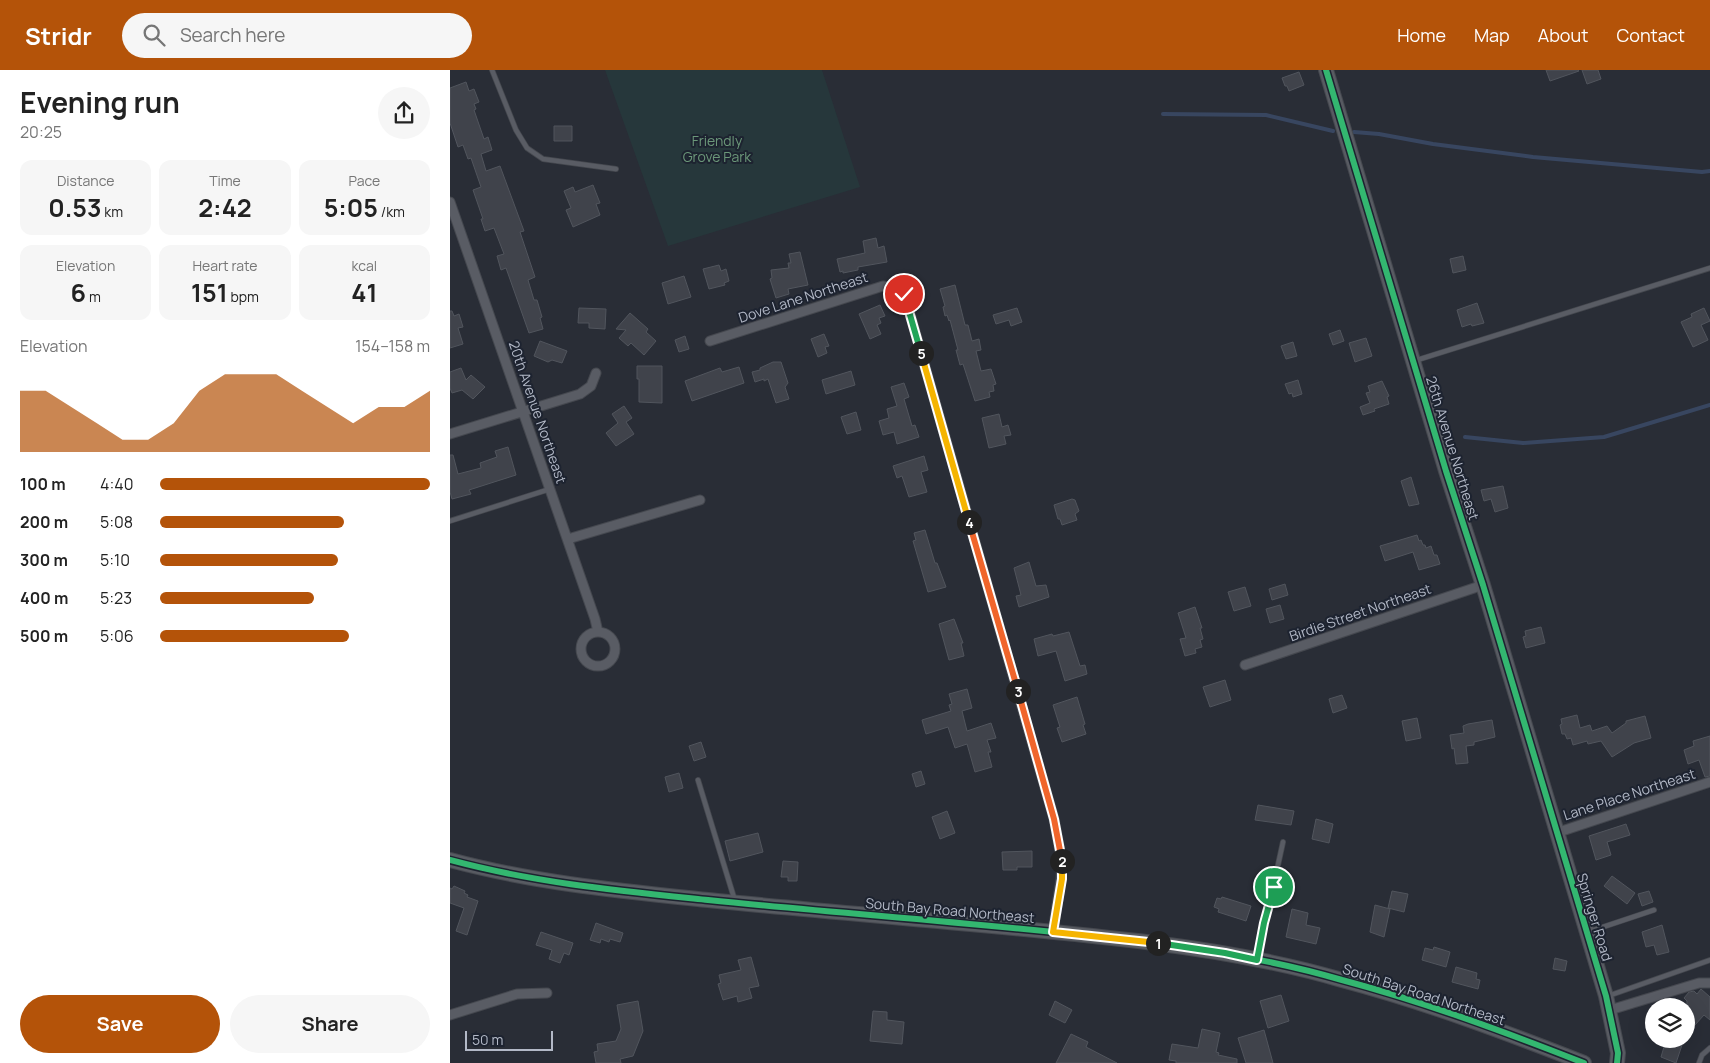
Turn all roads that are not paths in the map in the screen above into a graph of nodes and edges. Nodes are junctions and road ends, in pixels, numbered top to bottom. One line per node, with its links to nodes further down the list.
1 (492, 70): 3 (lane)
2 (1326, 70): 7 (street, 26th Avenue Northeast)
3 (616, 169)
4 (450, 202): 9 (street, 20th Avenue Northeast)
5 (1710, 268): 7 (lane)
6 (710, 341): 25 (street, Dove Lane Northeast)
7 (1413, 361): 15 (street, 26th Avenue Northeast)
8 (596, 373): 9 (street)
9 (522, 412): 10 (street); 11 (street, 20th Avenue Northeast)
10 (450, 434)
11 (550, 489): 13 (lane); 14 (street, 20th Avenue Northeast)
12 (700, 500): 14 (street)
13 (450, 521)
14 (568, 539): 16 (street, 20th Avenue Northeast)
15 (1482, 585): 17 (street, Birdie Street Northeast); 20 (street, 26th Avenue Northeast)
16 (598, 632)
17 (1245, 665)
18 (698, 780): 23 (lane)
19 (1710, 782): 20 (street, Lane Place Northeast)
20 (1556, 833): 26 (street, Springer Road)
21 (1283, 842): 27 (lane)
22 (450, 860): 23 (street, South Bay Road Northeast)
23 (736, 903): 25 (street, South Bay Road Northeast)
24 (1654, 910): 26 (lane)
25 (1053, 932): 27 (street, South Bay Road Northeast)
26 (1587, 933): 31 (street, Springer Road)
27 (1257, 960): 34 (street, South Bay Road Northeast)
28 (1710, 960): 31 (lane)
29 (1710, 983): 31 (street)
30 (547, 993): 32 (street)
31 (1608, 1003): 35 (street)
32 (450, 1016)
33 (1710, 1048): 36 (lane)
34 (1584, 1063)
35 (1617, 1063)
36 (1699, 1063)

